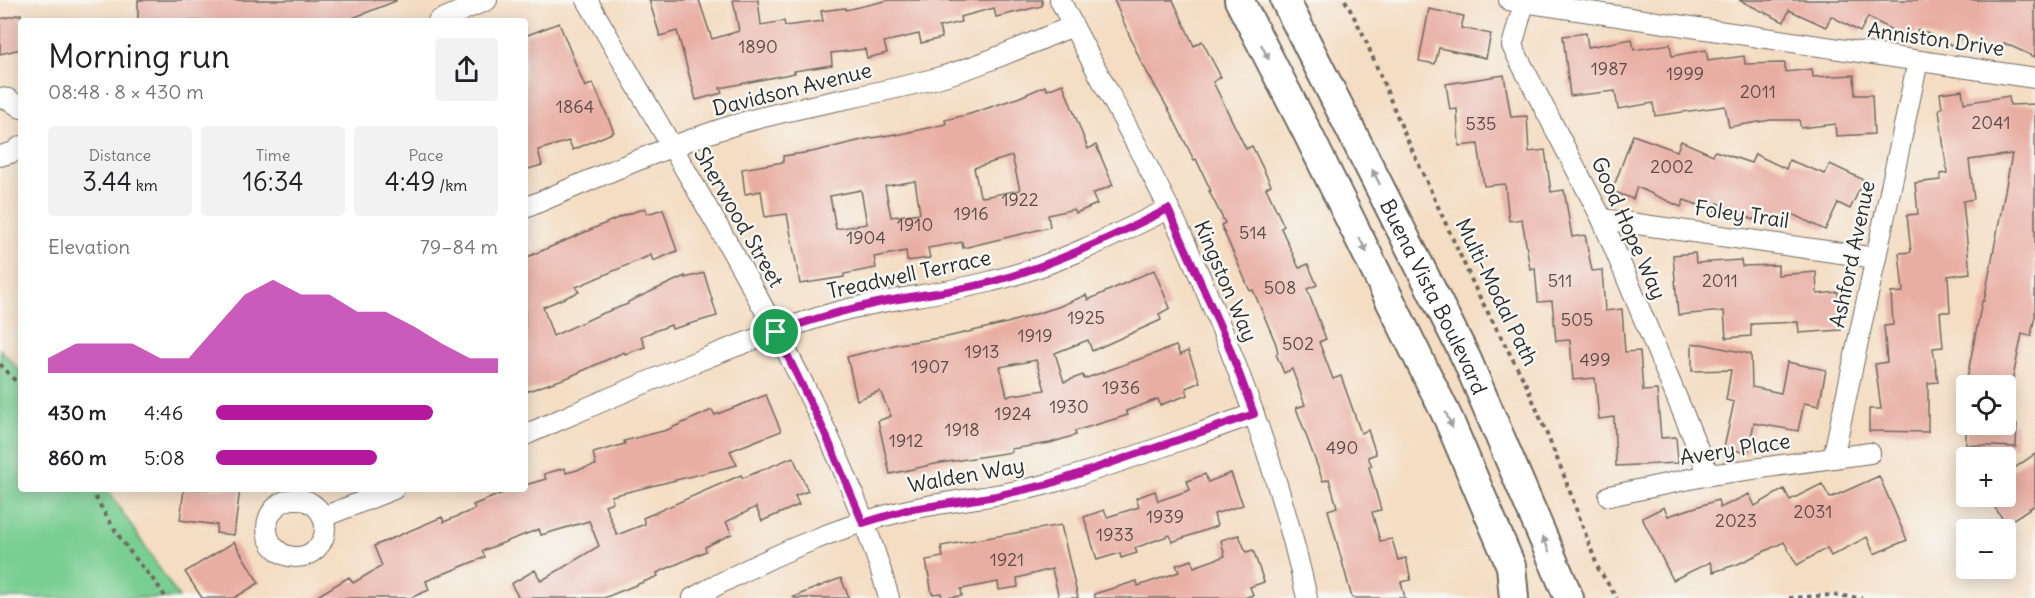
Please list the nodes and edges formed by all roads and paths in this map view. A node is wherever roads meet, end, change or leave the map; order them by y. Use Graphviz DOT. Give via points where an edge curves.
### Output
graph roads {
  1 [pos="487,0"];
  2 [pos="587,0"];
  3 [pos="1060,0"];
  4 [pos="1239,0"];
  5 [pos="1285,0"];
  6 [pos="1345,0"];
  7 [pos="1517,1"];
  8 [pos="445,18"];
  9 [pos="1073,26"];
  10 [pos="1918,61"];
  11 [pos="2035,78"];
  12 [pos="0,98"];
  13 [pos="18,106"];
  14 [pos="671,146"];
  15 [pos="18,149"];
  16 [pos="0,156"];
  17 [pos="528,207"];
  18 [pos="1168,209"];
  19 [pos="1602,219"];
  20 [pos="1876,258"];
  21 [pos="776,332"];
  22 [pos="0,364"];
  23 [pos="18,384"];
  24 [pos="1254,414"];
  25 [pos="528,434"];
  26 [pos="1870,453"];
  27 [pos="1833,458"];
  28 [pos="1709,476"];
  29 [pos="93,492"];
  30 [pos="386,492"];
  31 [pos="1609,496"];
  32 [pos="323,517"];
  33 [pos="863,523"];
  34 [pos="166,598"];
  35 [pos="693,598"];
  36 [pos="889,598"];
  37 [pos="1307,598"];
  38 [pos="1514,598"];
  39 [pos="1569,598"];
  40 [pos="1617,598"];
  41 [pos="1790,598"];
  42 [pos="1862,598"];
  1 -- 8 [label="street"];
  2 -- 14 [label="street, Sherwood Street"];
  3 -- 9 [label="street, Kingston Way"];
  4 -- 38 [label="main road, Buena Vista Boulevard, one-way" via="1448,417 1511,566"];
  39 -- 5 [label="main road, Buena Vista Boulevard, one-way" via="1467,360"];
  6 -- 40 [label="path, Multi-Modal Path" via="1477,292 1527,386 1598,568"];
  7 -- 10 [label="street, Anniston Drive"];
  7 -- 19 [label="street, Good Hope Way" via="1512,46"];
  9 -- 14 [label="street, Davidson Avenue" via="938,78 791,109"];
  9 -- 18 [label="street, Kingston Way"];
  10 -- 11 [label="street, Anniston Drive"];
  10 -- 20 [label="street, Ashford Avenue"];
  12 -- 13 [label="street"];
  14 -- 17 [label="street, Davidson Avenue"];
  14 -- 21 [label="street, Sherwood Street"];
  15 -- 16 [label="street"];
  18 -- 21 [label="street, Treadwell Terrace" via="1077,253 995,281 873,303"];
  18 -- 24 [label="street, Kingston Way" via="1228,344"];
  19 -- 20 [label="street, Foley Trail"];
  19 -- 28 [label="street, Good Hope Way"];
  20 -- 27 [label="street, Ashford Avenue"];
  21 -- 25 [label="street, Treadwell Terrace"];
  21 -- 33 [label="street, Sherwood Street"];
  22 -- 23 [label="path"];
  24 -- 33 [label="street, Walden Way" via="1049,484 906,510"];
  24 -- 37 [label="street, Kingston Way" via="1268,451"];
  26 -- 27 [label="street, Avery Place"];
  27 -- 28 [label="street, Avery Place"];
  28 -- 31 [label="street, Avery Place"];
  29 -- 34 [label="path" via="104,514"];
  30 -- 32 [label="street"];
  33 -- 35 [label="street, Walden Way" via="765,560"];
  33 -- 36 [label="street, Sherwood Street"];
  41 -- 42 [label="path"];
}
